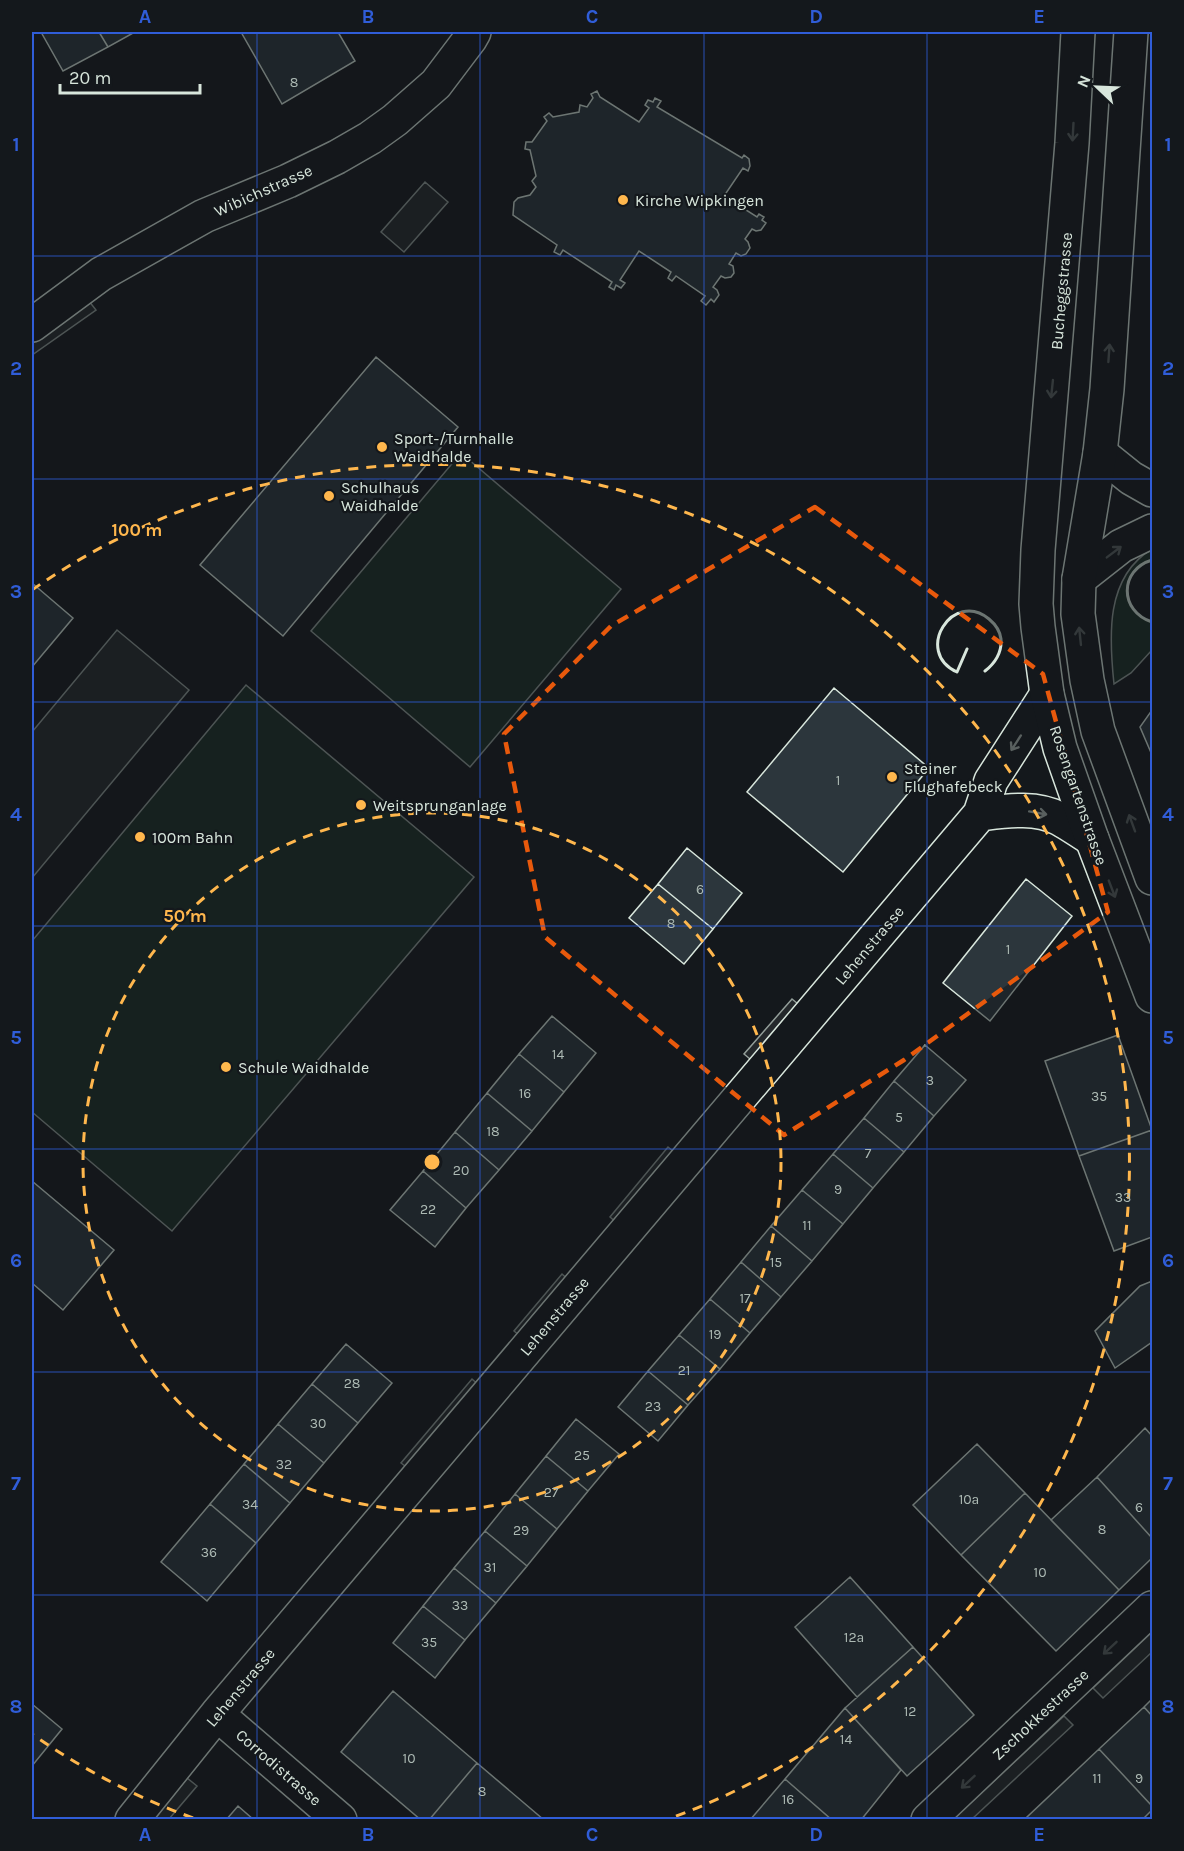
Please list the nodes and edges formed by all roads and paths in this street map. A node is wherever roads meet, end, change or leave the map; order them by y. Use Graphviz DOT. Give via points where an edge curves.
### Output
graph roads {
  1 [pos="474,32"];
  2 [pos="1078,32"];
  3 [pos="1131,32"];
  4 [pos="32,325"];
  5 [pos="1100,453"];
  6 [pos="1152,490"];
  7 [pos="1152,531"];
  8 [pos="1038,550"];
  9 [pos="1079,579"];
  10 [pos="1047,694"];
  11 [pos="980,814"];
  12 [pos="1092,839"];
  13 [pos="1152,878"];
  14 [pos="1152,996"];
  15 [pos="1152,1608"];
  16 [pos="217,1714"];
  17 [pos="132,1820"];
  18 [pos="340,1820"];
  19 [pos="928,1820"];
  1 -- 4 [label="street, Wibichstrasse" via="436,84 370,138 288,181 204,216 101,274"];
  2 -- 8 [label="street, Bucheggstrasse, one-way"];
  5 -- 3 [label="street, one-way"];
  5 -- 6 [label="street"];
  5 -- 9 [label="street"];
  9 -- 7 [label="street, one-way" via="1120,546"];
  8 -- 10 [label="street, Rosengartenstrasse" via="1036,604"];
  13 -- 9 [label="street, one-way" via="1098,731 1081,644"];
  10 -- 11 [label="street, Lehenstrasse, one-way" via="991,781"];
  10 -- 12 [label="street, Rosengartenstrasse" via="1060,748"];
  11 -- 12 [label="street, one-way" via="1035,811 1058,817"];
  11 -- 16 [label="street, Lehenstrasse"];
  12 -- 14 [label="street, Rosengartenstrasse, one-way"];
  15 -- 19 [label="street, Zschokkestrasse, one-way"];
  16 -- 17 [label="street, Lehenstrasse"];
  16 -- 18 [label="street, Corrodistrasse"];
}
